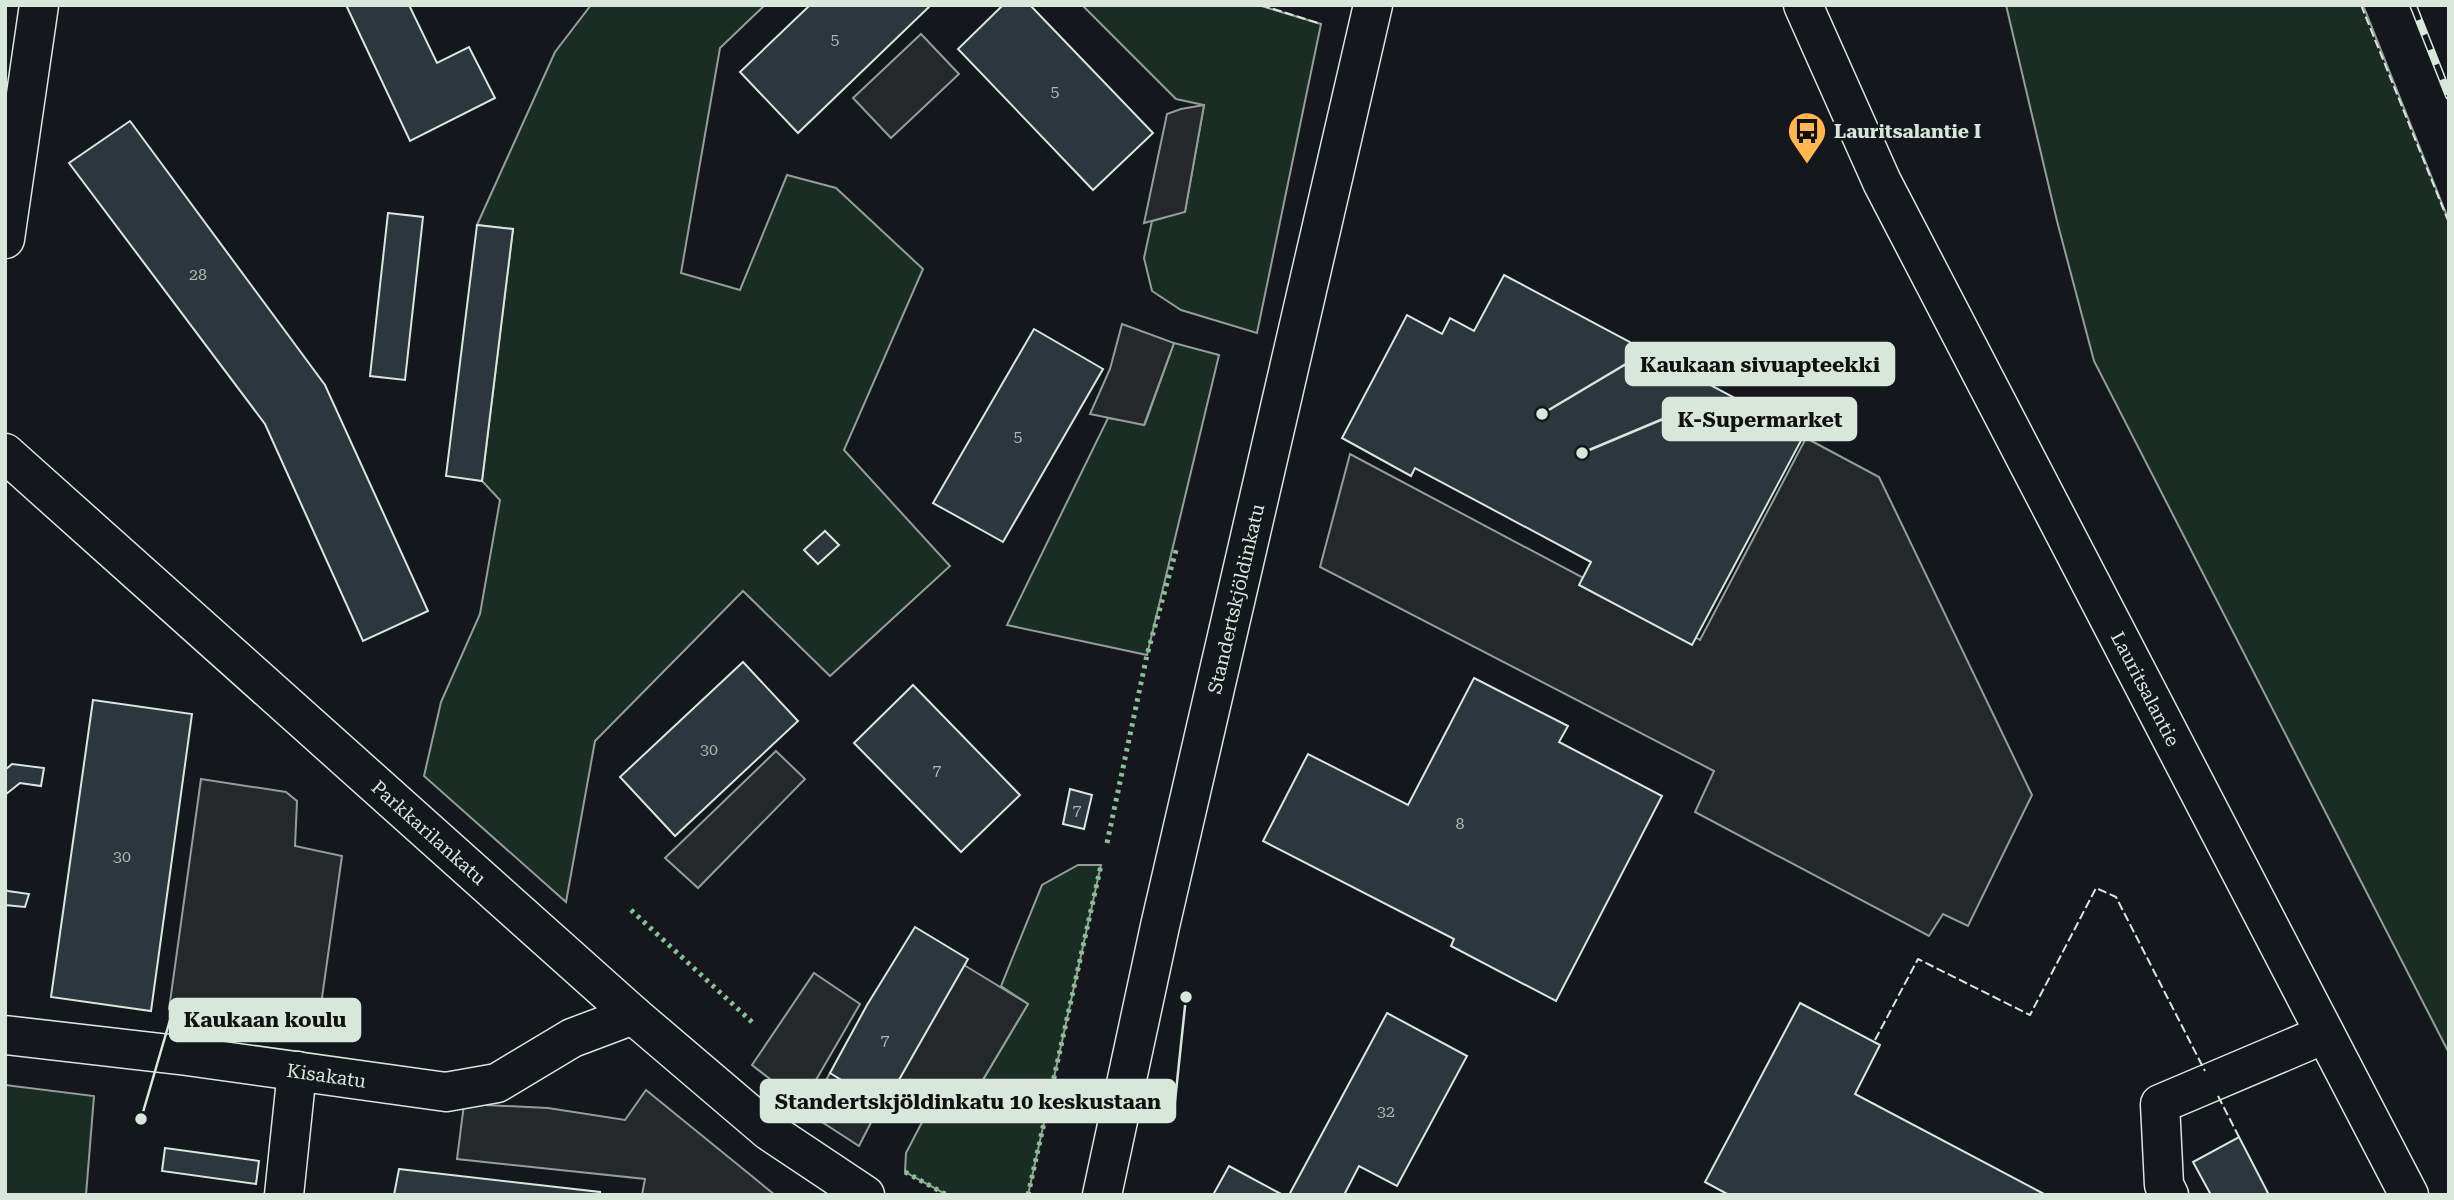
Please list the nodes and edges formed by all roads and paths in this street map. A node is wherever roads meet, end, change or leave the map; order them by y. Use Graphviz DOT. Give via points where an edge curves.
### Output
graph roads {
  1 [pos="39,5"];
  2 [pos="1373,5"];
  3 [pos="1775,5"];
  4 [pos="1802,5"];
  5 [pos="1882,182"];
  6 [pos="5,239"];
  7 [pos="5,453"];
  8 [pos="633,1015"];
  9 [pos="2325,1034"];
  10 [pos="5,1035"];
  11 [pos="298,1071"];
  12 [pos="285,1195"];
  13 [pos="865,1195"];
  14 [pos="1102,1195"];
  15 [pos="2169,1195"];
  16 [pos="2409,1195"];
  1 -- 6 [label="street"];
  2 -- 14 [label="street, Standertskjöldinkatu"];
  3 -- 5 [label="street, Lauritsalantie"];
  4 -- 5 [label="street, Lauritsalantie"];
  5 -- 9 [label="street, Lauritsalantie"];
  7 -- 8 [label="street, Parkkarilankatu"];
  8 -- 11 [label="street, Kisakatu" via="572,1038 496,1083 446,1092"];
  8 -- 13 [label="street, Parkkarilankatu" via="769,1131"];
  9 -- 15 [label="street" via="2160,1104 2164,1185"];
  9 -- 16 [label="street, Lauritsalantie"];
  10 -- 11 [label="street, Kisakatu"];
  11 -- 12 [label="street"];
}
